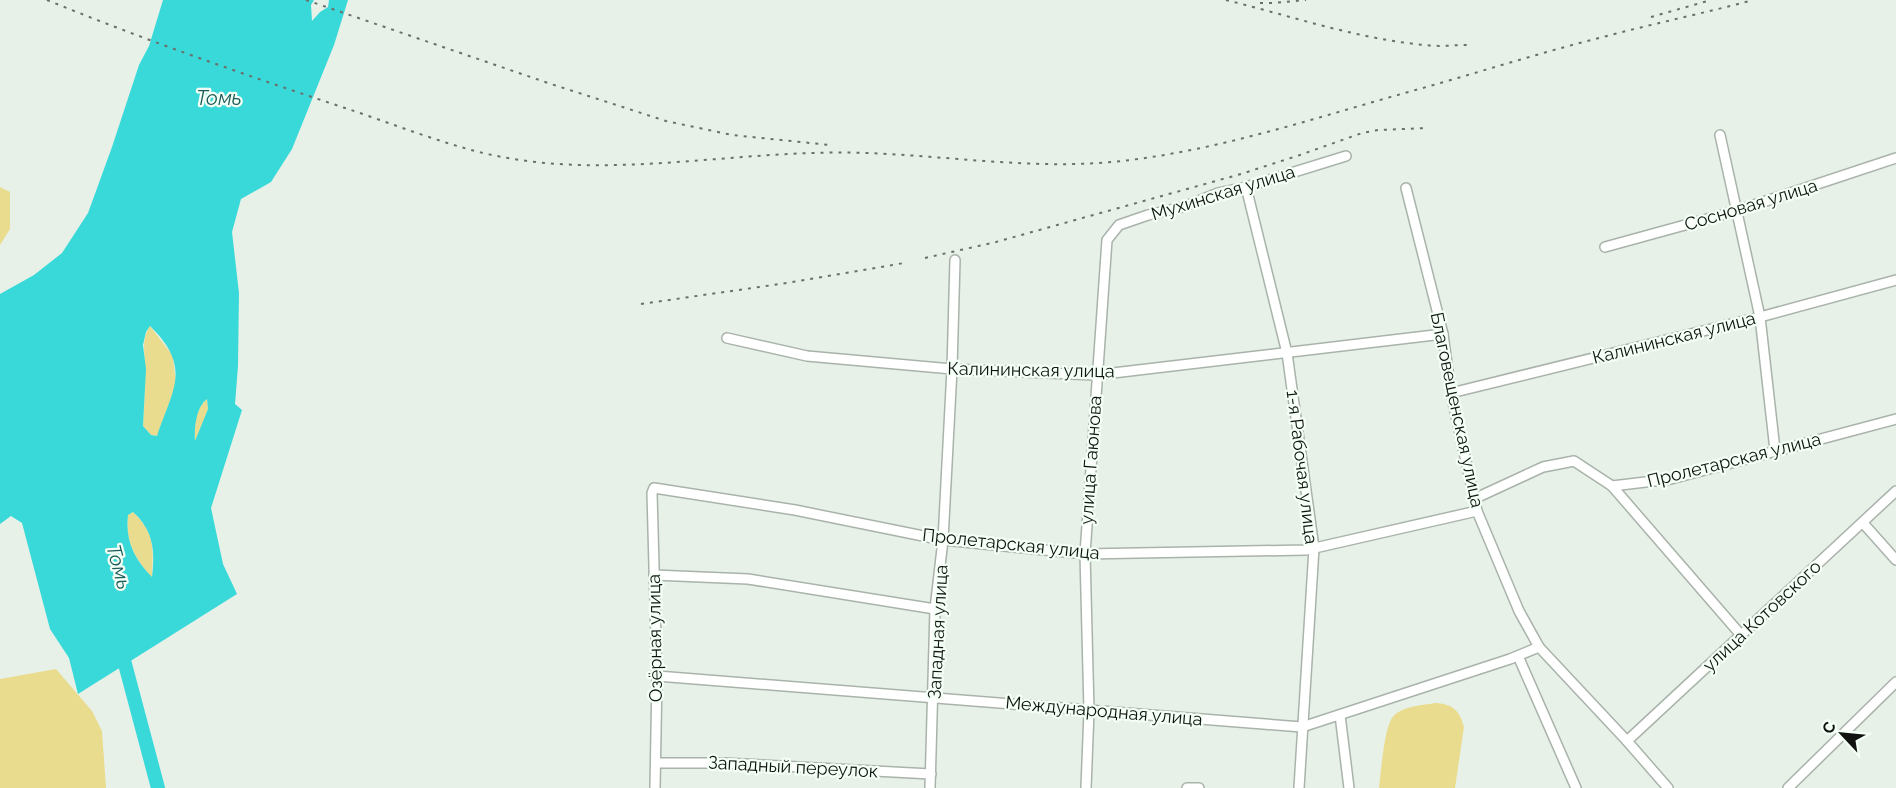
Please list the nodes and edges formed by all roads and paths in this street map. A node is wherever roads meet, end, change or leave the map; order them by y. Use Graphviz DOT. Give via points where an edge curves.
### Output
graph roads {
  1 [pos="1720,135"];
  2 [pos="1346,156"];
  3 [pos="1896,158"];
  4 [pos="1246,187"];
  5 [pos="1406,189"];
  6 [pos="1736,212"];
  7 [pos="1107,240"];
  8 [pos="1605,247"];
  9 [pos="955,260"];
  10 [pos="1896,280"];
  11 [pos="1760,317"];
  12 [pos="1443,334"];
  13 [pos="727,339"];
  14 [pos="1287,353"];
  15 [pos="952,369"];
  16 [pos="1096,375"];
  17 [pos="1451,393"];
  18 [pos="1896,419"];
  19 [pos="1775,450"];
  20 [pos="1612,486"];
  21 [pos="654,488"];
  22 [pos="1896,491"];
  23 [pos="1476,498"];
  24 [pos="1477,511"];
  25 [pos="1863,523"];
  26 [pos="943,540"];
  27 [pos="1314,548"];
  28 [pos="1085,554"];
  29 [pos="1896,560"];
  30 [pos="654,575"];
  31 [pos="935,609"];
  32 [pos="1741,635"];
  33 [pos="1539,647"];
  34 [pos="1518,656"];
  35 [pos="657,676"];
  36 [pos="1896,682"];
  37 [pos="934,697"];
  38 [pos="1089,711"];
  39 [pos="1340,715"];
  40 [pos="1302,727"];
  41 [pos="1627,741"];
  42 [pos="656,763"];
  43 [pos="931,774"];
  44 [pos="1666,786"];
  45 [pos="655,788"];
  46 [pos="930,788"];
  47 [pos="1086,788"];
  48 [pos="1186,788"];
  49 [pos="1199,788"];
  50 [pos="1299,788"];
  51 [pos="1349,788"];
  52 [pos="1576,788"];
  53 [pos="1653,788"];
  54 [pos="1788,788"];
  1 -- 6 [label="street"];
  2 -- 4 [label="street, Мухинская улица"];
  3 -- 6 [label="street, Сосновая улица"];
  4 -- 7 [label="street, Мухинская улица" via="1119,225"];
  4 -- 14 [label="street, 1-я Рабочая улица"];
  5 -- 12 [label="street, Благовещенская улица"];
  6 -- 8 [label="street, Сосновая улица"];
  6 -- 11 [label="street"];
  7 -- 16 [label="street, улица Гаюнова"];
  9 -- 15 [label="street, Западная улица"];
  10 -- 11 [label="street, Калининская улица"];
  11 -- 17 [label="street, Калининская улица"];
  11 -- 19 [label="street"];
  12 -- 14 [label="street, Калининская улица"];
  12 -- 17 [label="street, Благовещенская улица"];
  13 -- 15 [label="street, Калининская улица" via="807,356"];
  14 -- 16 [label="street, Калининская улица"];
  14 -- 27 [label="street, 1-я Рабочая улица"];
  15 -- 16 [label="street, Калининская улица"];
  15 -- 26 [label="street, Западная улица"];
  16 -- 28 [label="street, улица Гаюнова"];
  17 -- 23 [label="street, Благовещенская улица"];
  18 -- 19 [label="street, Пролетарская улица"];
  19 -- 20 [label="street, Пролетарская улица" via="1671,479"];
  20 -- 23 [label="street" via="1574,461 1544,467"];
  20 -- 32 [label="street"];
  21 -- 26 [label="street, Пролетарская улица" via="795,510"];
  21 -- 30 [label="street, Озёрная улица"];
  22 -- 25 [label="street, улица Котовского"];
  23 -- 24 [label="street, Благовещенская улица"];
  24 -- 27 [label="street, Пролетарская улица"];
  24 -- 33 [label="street, Благовещенская улица"];
  25 -- 29 [label="street"];
  25 -- 32 [label="street, улица Котовского"];
  26 -- 28 [label="street, Пролетарская улица"];
  26 -- 31 [label="street, Западная улица"];
  27 -- 28 [label="street, Пролетарская улица"];
  27 -- 40 [label="street, 1-я Рабочая улица"];
  28 -- 38 [label="street, улица Гаюнова"];
  30 -- 31 [label="street" via="748,579"];
  30 -- 35 [label="street, Озёрная улица"];
  31 -- 37 [label="street, Западная улица"];
  32 -- 41 [label="street, улица Котовского"];
  33 -- 34 [label="street, Международная улица"];
  33 -- 41 [label="street, Благовещенская улица"];
  34 -- 39 [label="street, Международная улица"];
  34 -- 52 [label="street"];
  35 -- 37 [label="street, Международная улица"];
  35 -- 42 [label="street, Озёрная улица"];
  36 -- 54 [label="street"];
  37 -- 38 [label="street, Международная улица"];
  37 -- 43 [label="street, Западная улица"];
  38 -- 40 [label="street, Международная улица"];
  38 -- 47 [label="street, улица Гаюнова"];
  39 -- 40 [label="street, Международная улица"];
  39 -- 51 [label="street"];
  40 -- 50 [label="street, 1-я Рабочая улица"];
  41 -- 44 [label="street, Благовещенская улица"];
  42 -- 43 [label="street, Западный переулок"];
  42 -- 45 [label="street, Озёрная улица"];
  43 -- 46 [label="street, Западная улица"];
  44 -- 53 [label="street"];
  48 -- 49 [label="street"];
}
